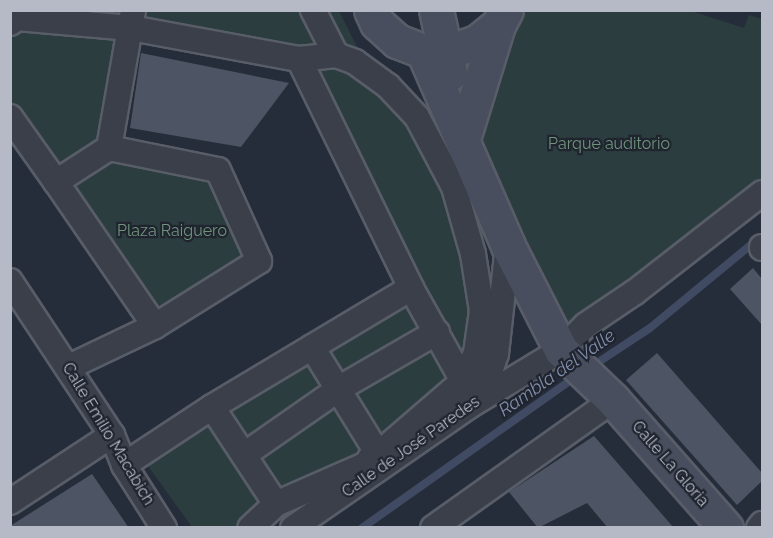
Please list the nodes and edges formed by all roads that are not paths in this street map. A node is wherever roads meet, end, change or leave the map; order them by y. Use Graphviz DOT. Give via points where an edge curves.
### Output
graph roads {
  1 [pos="313,10"];
  2 [pos="371,10"];
  3 [pos="436,10"];
  4 [pos="502,18"];
  5 [pos="132,19"];
  6 [pos="10,24"];
  7 [pos="434,52"];
  8 [pos="336,55"];
  9 [pos="299,59"];
  10 [pos="10,117"];
  11 [pos="463,139"];
  12 [pos="109,148"];
  13 [pos="56,182"];
  14 [pos="762,193"];
  15 [pos="508,246"];
  16 [pos="10,281"];
  17 [pos="411,288"];
  18 [pos="155,326"];
  19 [pos="437,332"];
  20 [pos="312,347"];
  21 [pos="561,350"];
  22 [pos="69,367"];
  23 [pos="463,381"];
  24 [pos="340,388"];
  25 [pos="613,399"];
  26 [pos="469,406"];
  27 [pos="212,407"];
  28 [pos="112,435"];
  29 [pos="244,455"];
  30 [pos="367,464"];
  31 [pos="124,465"];
  32 [pos="10,502"];
  33 [pos="276,504"];
  34 [pos="762,524"];
  35 [pos="164,528"];
  36 [pos="250,528"];
  37 [pos="293,528"];
  38 [pos="433,528"];
  39 [pos="726,528"];
  40 [pos="759,528"];
  1 -- 8 [label="street"];
  2 -- 7 [label="main road" via="377,23 397,41"];
  3 -- 7 [label="main road, Calle La Gloria"];
  4 -- 7 [label="main road" via="477,42"];
  4 -- 11 [label="main road"];
  5 -- 6 [label="street" via="17,18"];
  5 -- 9 [label="street"];
  5 -- 12 [label="street"];
  7 -- 11 [label="main road, Calle La Gloria"];
  8 -- 9 [label="street"];
  8 -- 23 [label="street" via="355,62 388,86 417,117 454,187 473,254 482,311 476,353"];
  9 -- 17 [label="street"];
  10 -- 13 [label="street"];
  11 -- 15 [label="main road, Calle La Gloria"];
  12 -- 13 [label="street"];
  12 -- 18 [label="street" via="218,170 259,261"];
  13 -- 18 [label="street"];
  14 -- 21 [label="street, Calle de José Paredes" via="636,292 586,325"];
  15 -- 21 [label="main road, Calle La Gloria"];
  15 -- 26 [label="street" via="496,354 489,375"];
  16 -- 22 [label="street, Calle Emilio Macabich"];
  17 -- 19 [label="street"];
  17 -- 20 [label="street"];
  18 -- 22 [label="street"];
  19 -- 23 [label="street"];
  19 -- 24 [label="street"];
  20 -- 24 [label="street"];
  20 -- 27 [label="street"];
  21 -- 25 [label="main road, Calle La Gloria"];
  21 -- 26 [label="street, Calle de José Paredes"];
  22 -- 28 [label="street, Calle Emilio Macabich"];
  23 -- 30 [label="street"];
  24 -- 29 [label="street"];
  24 -- 30 [label="street" via="375,449"];
  25 -- 38 [label="street"];
  25 -- 39 [label="main road, Calle La Gloria"];
  26 -- 37 [label="street, Calle de José Paredes"];
  27 -- 29 [label="street"];
  27 -- 31 [label="street"];
  28 -- 31 [label="street, Calle Emilio Macabich"];
  28 -- 32 [label="street"];
  29 -- 33 [label="street"];
  30 -- 33 [label="street"];
  31 -- 35 [label="street, Calle Emilio Macabich"];
  33 -- 36 [label="street"];
  34 -- 40 [label="street"];
}
